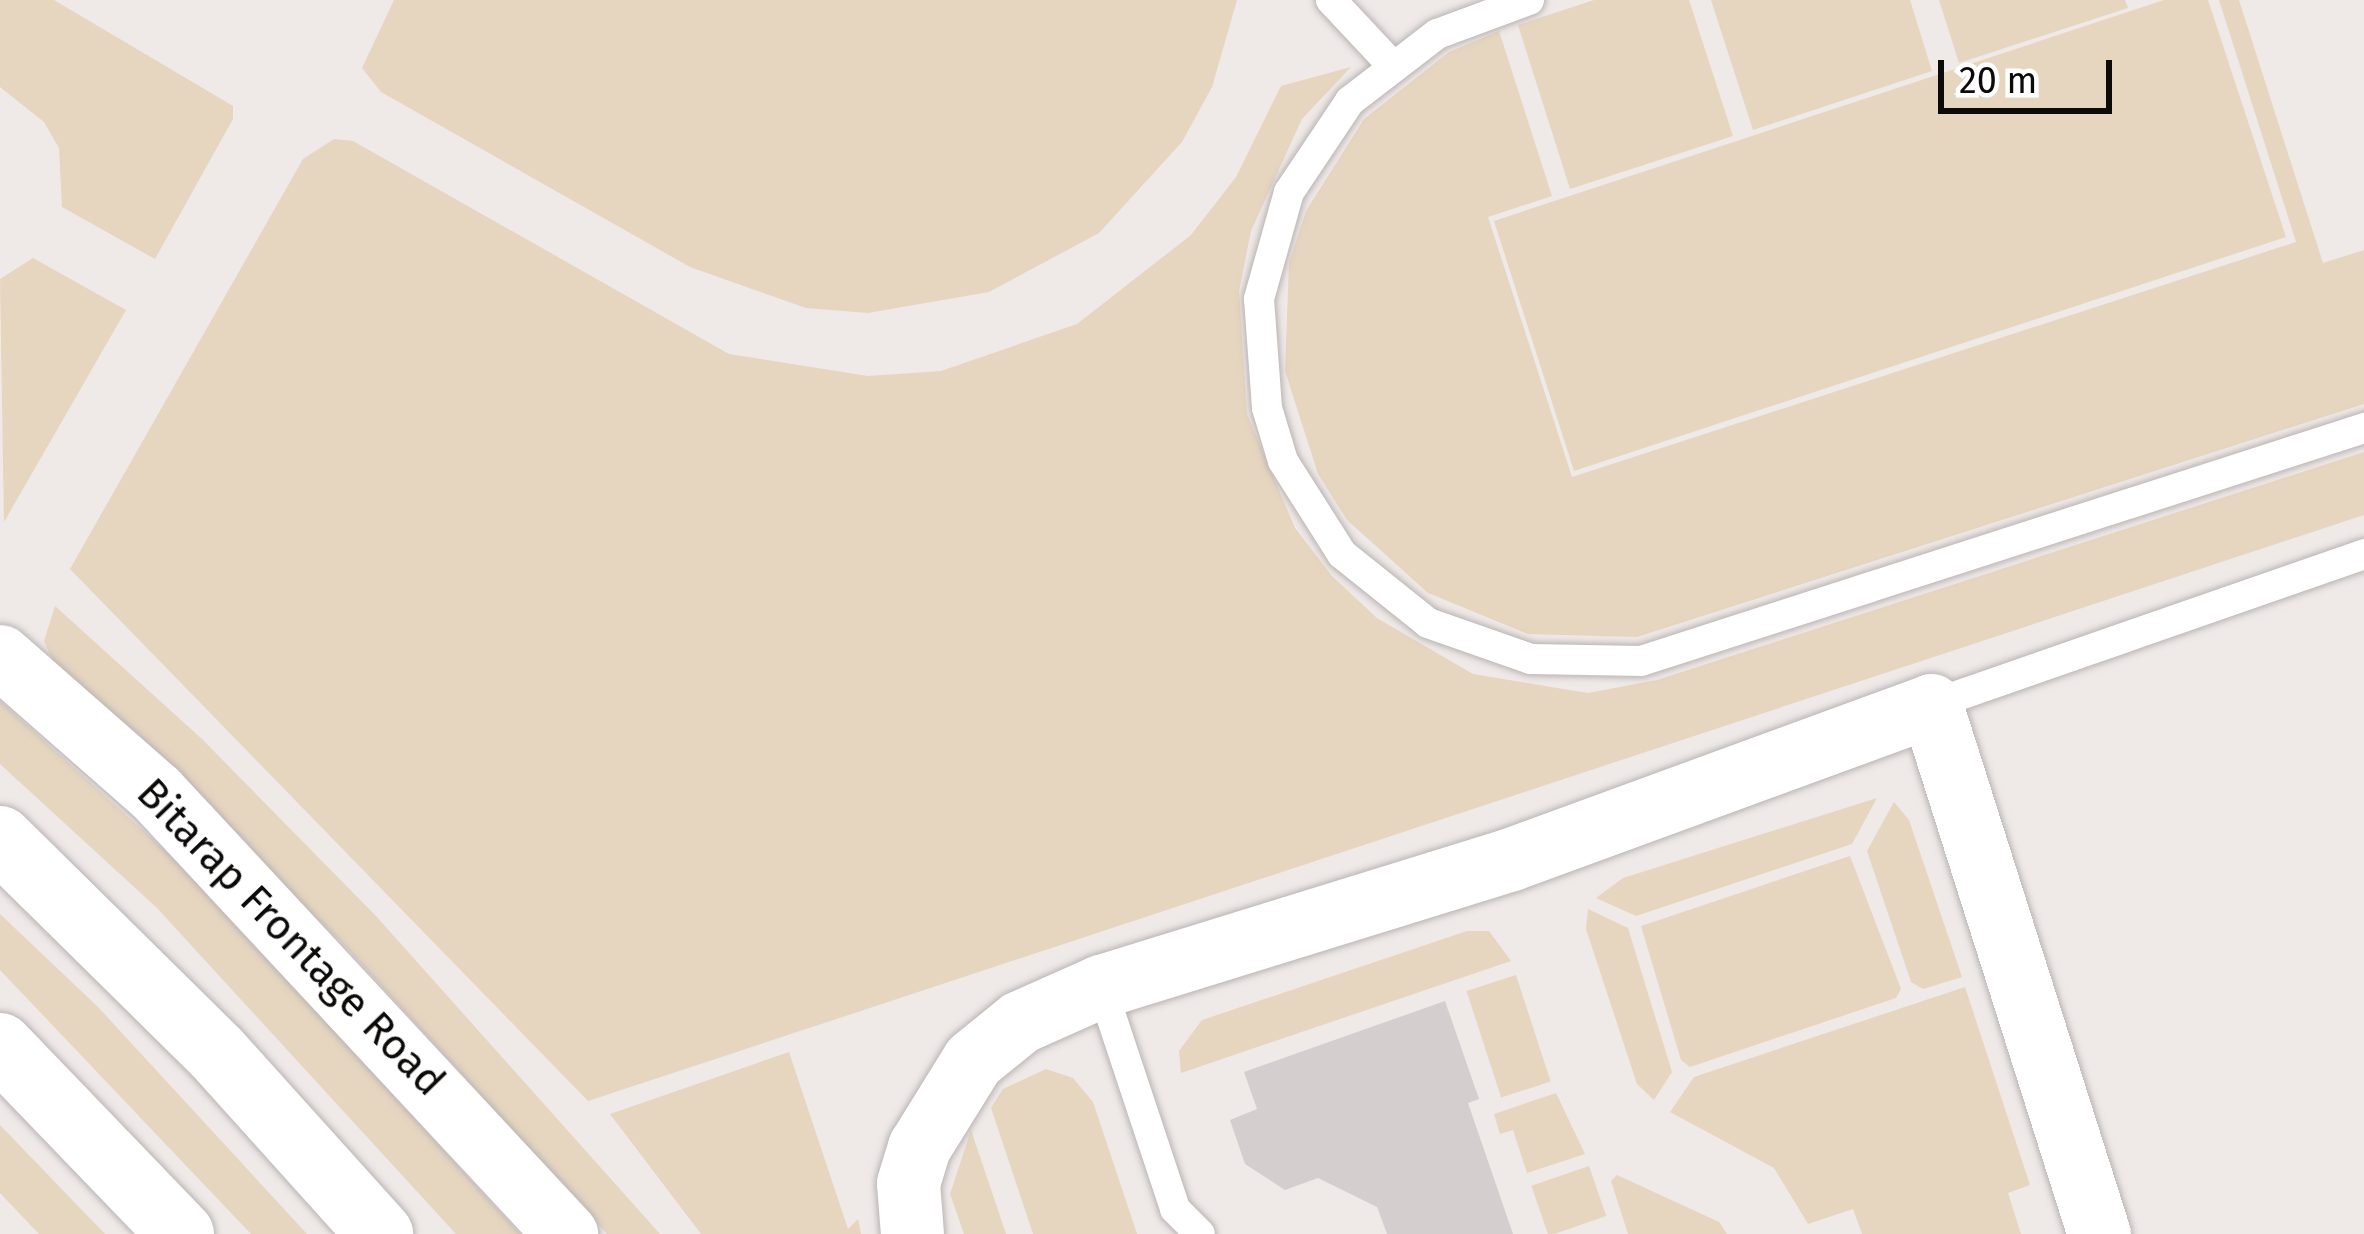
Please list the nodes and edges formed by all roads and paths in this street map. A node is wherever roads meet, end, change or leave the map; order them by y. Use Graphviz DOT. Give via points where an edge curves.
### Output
graph roads {
  1 [pos="1330,0"];
  2 [pos="1528,0"];
  3 [pos="1391,64"];
  4 [pos="2364,428"];
  5 [pos="2364,554"];
  6 [pos="0,656"];
  7 [pos="1931,706"];
  8 [pos="0,839"];
  9 [pos="1101,986"];
  10 [pos="0,1046"];
  11 [pos="182,1234"];
  12 [pos="380,1234"];
  13 [pos="566,1234"];
  14 [pos="913,1234"];
  15 [pos="1200,1234"];
  16 [pos="2099,1234"];
  1 -- 3 [label="lane"];
  2 -- 3 [label="lane" via="1437,34"];
  3 -- 4 [label="lane" via="1316,144 1270,244 1259,298 1267,408 1283,461 1342,554 1412,612 1478,646 1586,665 1677,652"];
  5 -- 7 [label="lane"];
  6 -- 13 [label="street, Bitarap Frontage Road" via="155,792"];
  7 -- 9 [label="street" via="1511,859"];
  7 -- 16 [label="street"];
  8 -- 12 [label="main road" via="217,1053"];
  9 -- 14 [label="street" via="1020,1022 974,1060 919,1147 908,1183"];
  9 -- 15 [label="lane" via="1175,1209"];
  10 -- 11 [label="main road"];
}
